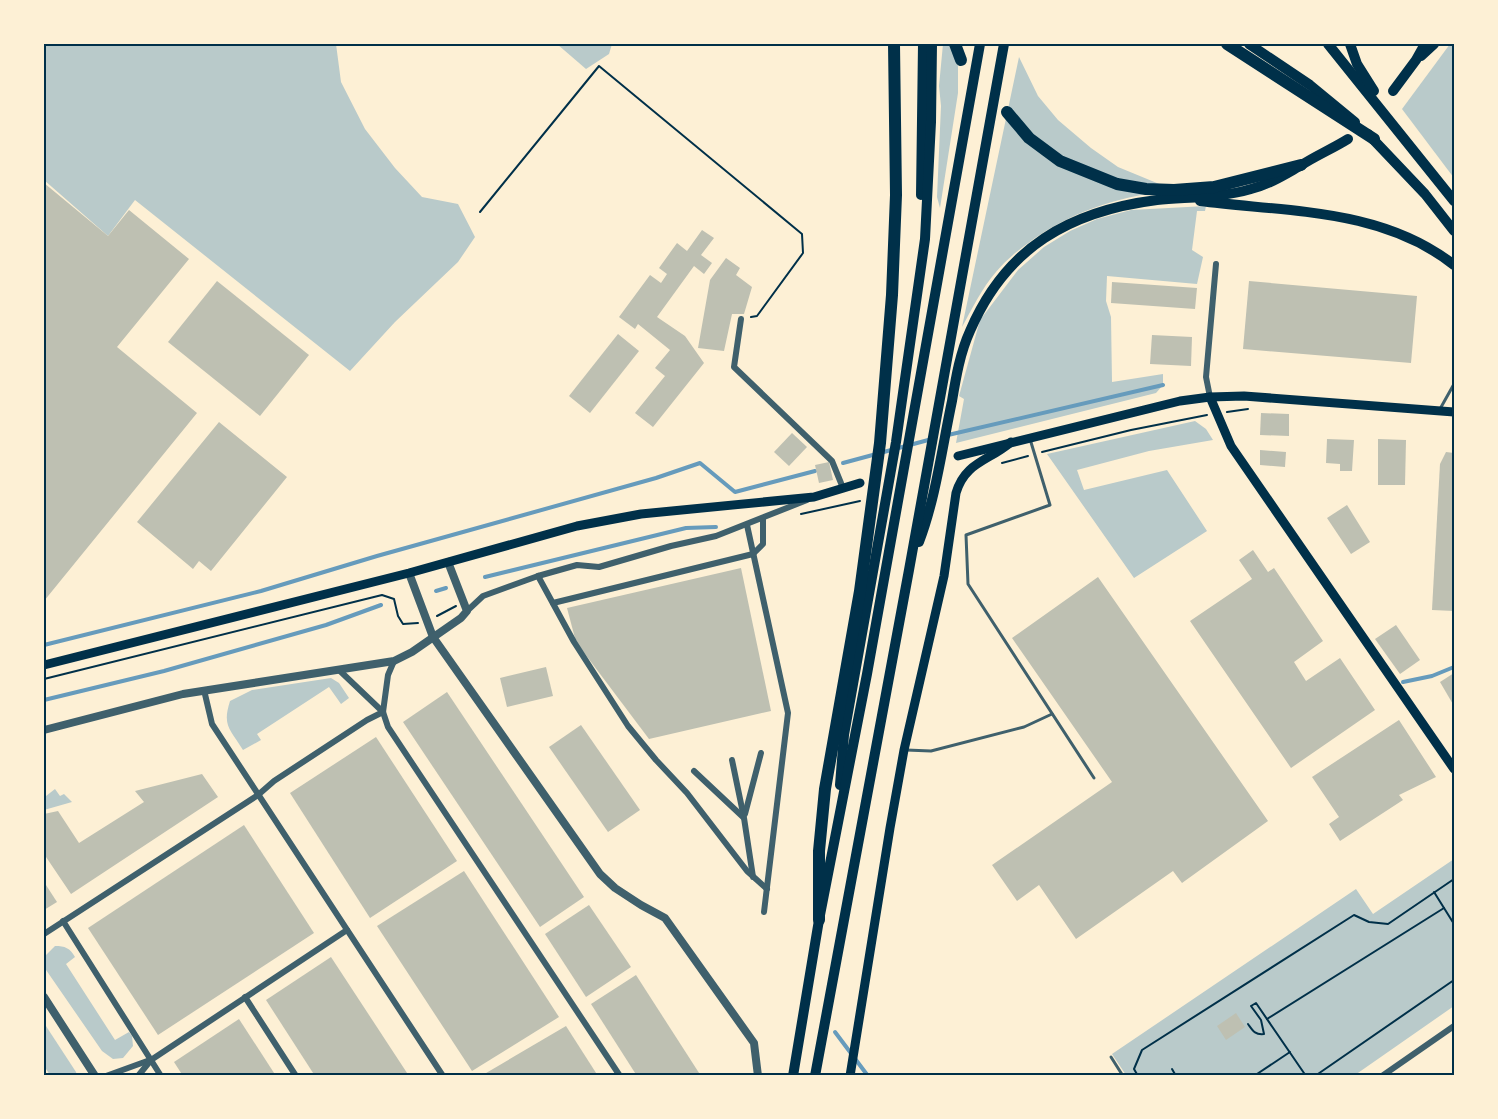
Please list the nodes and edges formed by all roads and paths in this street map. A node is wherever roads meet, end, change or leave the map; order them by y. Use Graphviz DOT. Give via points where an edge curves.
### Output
graph roads {
  1 [pos="894,44"];
  2 [pos="923,44"];
  3 [pos="932,44"];
  4 [pos="955,44"];
  5 [pos="980,44"];
  6 [pos="1004,44"];
  7 [pos="1227,44"];
  8 [pos="1249,44"];
  9 [pos="1328,44"];
  10 [pos="1350,44"];
  11 [pos="1425,44"];
  12 [pos="1434,44"];
  13 [pos="961,60"];
  14 [pos="1416,60"];
  15 [pos="1393,91"];
  16 [pos="1007,112"];
  17 [pos="1392,122"];
  18 [pos="1348,139"];
  19 [pos="1374,139"];
  20 [pos="1300,165"];
  21 [pos="1186,200"];
  22 [pos="1455,201"];
  23 [pos="480,212"];
  24 [pos="1455,231"];
  25 [pos="1216,264"];
  26 [pos="1455,265"];
  27 [pos="919,292"];
  28 [pos="741,319"];
  29 [pos="1455,384"];
  30 [pos="1210,397"];
  31 [pos="1439,411"];
  32 [pos="1455,412"];
  33 [pos="1030,437"];
  34 [pos="1011,442"];
  35 [pos="958,456"];
  36 [pos="860,483"];
  37 [pos="843,488"];
  38 [pos="814,496"];
  39 [pos="925,510"];
  40 [pos="764,518"];
  41 [pos="747,525"];
  42 [pos="753,554"];
  43 [pos="448,562"];
  44 [pos="409,573"];
  45 [pos="538,576"];
  46 [pos="553,603"];
  47 [pos="467,611"];
  48 [pos="397,612"];
  49 [pos="433,636"];
  50 [pos="394,661"];
  51 [pos="44,665"];
  52 [pos="339,670"];
  53 [pos="44,679"];
  54 [pos="204,690"];
  55 [pos="383,712"];
  56 [pos="1053,714"];
  57 [pos="44,730"];
  58 [pos="904,750"];
  59 [pos="761,753"];
  60 [pos="732,760"];
  61 [pos="1454,766"];
  62 [pos="694,771"];
  63 [pos="1094,778"];
  64 [pos="258,795"];
  65 [pos="840,807"];
  66 [pos="744,818"];
  67 [pos="753,876"];
  68 [pos="1455,879"];
  69 [pos="767,889"];
  70 [pos="1434,892"];
  71 [pos="1444,908"];
  72 [pos="764,912"];
  73 [pos="819,920"];
  74 [pos="63,921"];
  75 [pos="1455,924"];
  76 [pos="346,930"];
  77 [pos="44,934"];
  78 [pos="1455,980"];
  79 [pos="44,997"];
  80 [pos="245,998"];
  81 [pos="1267,1019"];
  82 [pos="1248,1024"];
  83 [pos="1455,1026"];
  84 [pos="1290,1052"];
  85 [pos="1111,1057"];
  86 [pos="151,1060"];
  87 [pos="1172,1069"];
  88 [pos="95,1076"];
  89 [pos="106,1076"];
  90 [pos="138,1076"];
  91 [pos="161,1076"];
  92 [pos="296,1076"];
  93 [pos="443,1076"];
  94 [pos="620,1076"];
  95 [pos="758,1076"];
  96 [pos="793,1076"];
  97 [pos="815,1076"];
  98 [pos="850,1076"];
  99 [pos="1123,1076"];
  100 [pos="1138,1076"];
  101 [pos="1176,1076"];
  102 [pos="1254,1076"];
  103 [pos="1306,1076"];
  104 [pos="1315,1076"];
  105 [pos="1382,1076"];
  1 -- 73 [label="highway" via="896,183 880,443 825,789 819,851"];
  2 -- 27 [label="highway"];
  3 -- 27 [label="highway" via="929,186"];
  4 -- 13 [label="highway"];
  5 -- 65 [label="highway"];
  6 -- 39 [label="highway" via="933,434"];
  7 -- 19 [label="highway"];
  8 -- 19 [label="highway" via="1310,85"];
  9 -- 17 [label="highway"];
  10 -- 17 [label="highway" via="1357,64"];
  11 -- 14 [label="highway"];
  12 -- 14 [label="highway"];
  14 -- 15 [label="highway"];
  16 -- 20 [label="highway" via="1029,138 1060,161 1146,189 1214,187"];
  17 -- 22 [label="highway"];
  18 -- 20 [label="highway"];
  19 -- 24 [label="highway"];
  20 -- 21 [label="highway" via="1274,182 1249,190"];
  21 -- 26 [label="highway" via="1359,220 1423,244"];
  21 -- 39 [label="highway" via="1160,200 1101,210 1059,228 1025,254 997,284 972,326 962,353"];
  23 -- 28 [label="path" via="599,66 802,234 803,253 757,316"];
  25 -- 30 [label="street" via="1206,377"];
  27 -- 65 [label="highway" via="844,735"];
  28 -- 37 [label="street" via="734,367 832,461"];
  29 -- 31 [label="lane"];
  30 -- 31 [label="main road"];
  30 -- 33 [label="main road"];
  30 -- 61 [label="main road" via="1231,446"];
  31 -- 32 [label="main road"];
  33 -- 34 [label="main road"];
  33 -- 56 [label="lane" via="1050,505 966,535 968,584"];
  34 -- 35 [label="main road"];
  34 -- 58 [label="main road" via="969,469 959,483 944,576"];
  36 -- 37 [label="main road"];
  37 -- 38 [label="main road"];
  38 -- 40 [label="street"];
  38 -- 43 [label="main road" via="618,518"];
  39 -- 97 [label="highway" via="909,570"];
  40 -- 41 [label="street"];
  40 -- 42 [label="street" via="763,544"];
  41 -- 42 [label="street"];
  41 -- 45 [label="street" via="598,567 577,565"];
  42 -- 46 [label="street"];
  42 -- 69 [label="street" via="788,713"];
  43 -- 44 [label="main road"];
  43 -- 47 [label="street"];
  44 -- 49 [label="street"];
  44 -- 51 [label="main road"];
  45 -- 46 [label="street"];
  45 -- 47 [label="street" via="483,596"];
  46 -- 67 [label="street" via="628,726"];
  47 -- 49 [label="street"];
  48 -- 53 [label="path" via="394,599 382,595"];
  49 -- 50 [label="street"];
  49 -- 95 [label="street" via="600,874 615,888 665,918 754,1043"];
  50 -- 52 [label="street"];
  50 -- 55 [label="street"];
  52 -- 54 [label="street"];
  52 -- 55 [label="street"];
  54 -- 57 [label="street"];
  54 -- 64 [label="street" via="213,724"];
  55 -- 64 [label="street"];
  55 -- 94 [label="street" via="388,726"];
  56 -- 58 [label="lane" via="1024,728 931,751"];
  56 -- 63 [label="lane"];
  58 -- 98 [label="main road"];
  59 -- 66 [label="street"];
  60 -- 66 [label="street"];
  62 -- 66 [label="street"];
  64 -- 74 [label="street"];
  64 -- 76 [label="street"];
  65 -- 73 [label="highway"];
  66 -- 67 [label="street"];
  67 -- 69 [label="street"];
  68 -- 70 [label="path"];
  69 -- 72 [label="street"];
  70 -- 71 [label="path"];
  70 -- 100 [label="path" via="1388,924 1354,915 1142,1050 1134,1069"];
  71 -- 75 [label="path"];
  71 -- 81 [label="path"];
  73 -- 96 [label="highway"];
  74 -- 77 [label="street"];
  74 -- 86 [label="street"];
  76 -- 80 [label="street"];
  76 -- 93 [label="street"];
  78 -- 104 [label="path"];
  79 -- 88 [label="street"];
  80 -- 86 [label="street"];
  80 -- 92 [label="street"];
  81 -- 82 [label="path" via="1256,1003 1251,1006 1261,1020 1264,1034 1258,1035"];
  81 -- 84 [label="path"];
  83 -- 105 [label="street"];
  84 -- 102 [label="path"];
  84 -- 103 [label="path"];
  85 -- 99 [label="lane"];
  86 -- 89 [label="street"];
  86 -- 90 [label="street"];
  86 -- 91 [label="street"];
  87 -- 101 [label="path"];
}
